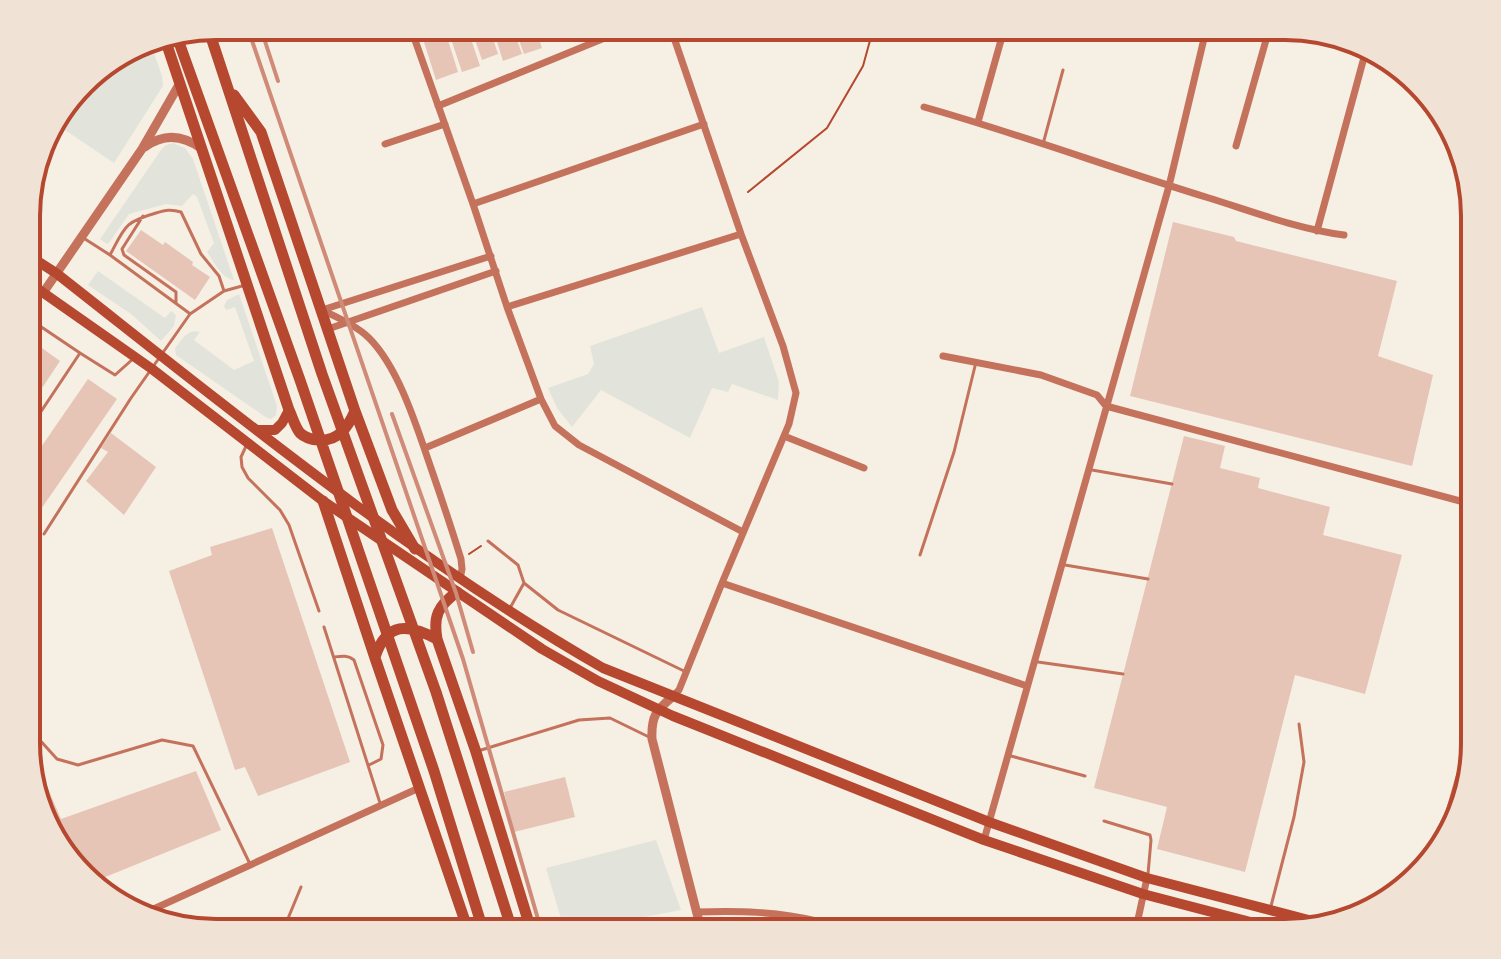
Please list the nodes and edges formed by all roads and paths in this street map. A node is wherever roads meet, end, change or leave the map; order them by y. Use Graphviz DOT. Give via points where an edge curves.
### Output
graph roads {
  1 [pos="212,40"];
  2 [pos="415,40"];
  3 [pos="600,40"];
  4 [pos="675,40"];
  5 [pos="870,40"];
  6 [pos="1001,40"];
  7 [pos="1204,40"];
  8 [pos="1266,40"];
  9 [pos="180,44"];
  10 [pos="168,47"];
  11 [pos="1364,58"];
  12 [pos="1063,70"];
  13 [pos="180,83"];
  14 [pos="228,87"];
  15 [pos="438,106"];
  16 [pos="924,107"];
  17 [pos="978,122"];
  18 [pos="445,124"];
  19 [pos="704,124"];
  20 [pos="385,144"];
  21 [pos="1043,144"];
  22 [pos="1236,146"];
  23 [pos="142,149"];
  24 [pos="202,149"];
  25 [pos="1169,186"];
  26 [pos="748,192"];
  27 [pos="473,204"];
  28 [pos="143,216"];
  29 [pos="1317,231"];
  30 [pos="741,234"];
  31 [pos="1344,235"];
  32 [pos="82,237"];
  33 [pos="110,255"];
  34 [pos="491,256"];
  35 [pos="40,263"];
  36 [pos="496,271"];
  37 [pos="56,273"];
  38 [pos="247,284"];
  39 [pos="40,291"];
  40 [pos="224,291"];
  41 [pos="43,293"];
  42 [pos="176,303"];
  43 [pos="507,307"];
  44 [pos="322,310"];
  45 [pos="190,314"];
  46 [pos="347,323"];
  47 [pos="40,326"];
  48 [pos="328,329"];
  49 [pos="80,353"];
  50 [pos="161,355"];
  51 [pos="943,356"];
  52 [pos="135,357"];
  53 [pos="976,362"];
  54 [pos="152,369"];
  55 [pos="541,399"];
  56 [pos="1106,406"];
  57 [pos="289,410"];
  58 [pos="355,411"];
  59 [pos="40,413"];
  60 [pos="256,430"];
  61 [pos="784,436"];
  62 [pos="247,444"];
  63 [pos="425,448"];
  64 [pos="864,468"];
  65 [pos="1088,469"];
  66 [pos="1172,484"];
  67 [pos="323,501"];
  68 [pos="1461,501"];
  69 [pos="743,532"];
  70 [pos="44,534"];
  71 [pos="488,541"];
  72 [pos="415,549"];
  73 [pos="920,555"];
  74 [pos="461,559"];
  75 [pos="1061,565"];
  76 [pos="460,579"];
  77 [pos="1148,579"];
  78 [pos="524,583"];
  79 [pos="722,583"];
  80 [pos="457,592"];
  81 [pos="319,611"];
  82 [pos="508,611"];
  83 [pos="324,627"];
  84 [pos="437,639"];
  85 [pos="334,657"];
  86 [pos="375,658"];
  87 [pos="1034,661"];
  88 [pos="686,672"];
  89 [pos="1123,674"];
  90 [pos="1027,686"];
  91 [pos="672,697"];
  92 [pos="658,709"];
  93 [pos="1299,724"];
  94 [pos="652,739"];
  95 [pos="40,740"];
  96 [pos="476,752"];
  97 [pos="1008,755"];
  98 [pos="369,765"];
  99 [pos="1085,776"];
  100 [pos="419,788"];
  101 [pos="381,804"];
  102 [pos="1104,821"];
  103 [pos="989,822"];
  104 [pos="984,840"];
  105 [pos="250,864"];
  106 [pos="1147,878"];
  107 [pos="301,887"];
  108 [pos="1143,894"];
  109 [pos="155,908"];
  110 [pos="1270,910"];
  111 [pos="697,912"];
  112 [pos="1302,918"];
  113 [pos="288,919"];
  114 [pos="464,919"];
  115 [pos="480,919"];
  116 [pos="508,919"];
  117 [pos="528,919"];
  118 [pos="699,919"];
  119 [pos="806,919"];
  120 [pos="1138,919"];
  121 [pos="1239,919"];
  1 -- 14 [label="main road"];
  2 -- 15 [label="street"];
  3 -- 15 [label="street"];
  4 -- 19 [label="street"];
  5 -- 26 [label="path" via="863,66 827,128"];
  6 -- 17 [label="street"];
  7 -- 25 [label="street"];
  8 -- 22 [label="street"];
  9 -- 115 [label="main road" via="300,380"];
  10 -- 13 [label="main road"];
  11 -- 29 [label="street"];
  12 -- 21 [label="lane"];
  13 -- 23 [label="street"];
  13 -- 24 [label="main road"];
  14 -- 44 [label="main road" via="261,132"];
  14 -- 116 [label="main road"];
  15 -- 18 [label="street"];
  16 -- 17 [label="street"];
  17 -- 21 [label="street"];
  18 -- 20 [label="street"];
  18 -- 27 [label="street"];
  19 -- 27 [label="street"];
  19 -- 30 [label="street"];
  21 -- 25 [label="street"];
  23 -- 24 [label="street" via="166,137 179,137"];
  23 -- 32 [label="street"];
  24 -- 38 [label="main road"];
  25 -- 29 [label="street"];
  25 -- 56 [label="street"];
  27 -- 34 [label="street"];
  28 -- 33 [label="lane" via="125,227"];
  28 -- 40 [label="lane" via="170,209 181,212"];
  28 -- 42 [label="lane" via="122,249 124,255 176,292"];
  29 -- 31 [label="street"];
  30 -- 43 [label="street"];
  30 -- 61 [label="street" via="796,393"];
  32 -- 33 [label="lane"];
  32 -- 37 [label="street"];
  33 -- 42 [label="lane"];
  34 -- 36 [label="street"];
  34 -- 44 [label="street"];
  35 -- 37 [label="main road"];
  36 -- 43 [label="street"];
  36 -- 46 [label="street"];
  37 -- 41 [label="street"];
  37 -- 50 [label="main road"];
  38 -- 40 [label="lane"];
  38 -- 57 [label="main road"];
  39 -- 41 [label="main road"];
  40 -- 45 [label="lane"];
  41 -- 52 [label="main road"];
  42 -- 45 [label="lane"];
  43 -- 55 [label="street"];
  44 -- 46 [label="street"];
  44 -- 48 [label="main road"];
  45 -- 50 [label="lane"];
  46 -- 48 [label="street"];
  46 -- 63 [label="street" via="368,337 386,360"];
  47 -- 49 [label="lane"];
  48 -- 58 [label="main road"];
  49 -- 52 [label="lane" via="115,375"];
  49 -- 59 [label="lane"];
  50 -- 54 [label="lane"];
  50 -- 60 [label="main road"];
  51 -- 53 [label="street"];
  52 -- 54 [label="main road"];
  53 -- 56 [label="street" via="1074,386 1097,395"];
  53 -- 73 [label="lane"];
  54 -- 62 [label="main road"];
  54 -- 70 [label="lane"];
  55 -- 63 [label="street"];
  55 -- 69 [label="street" via="555,426 579,445"];
  56 -- 65 [label="street"];
  56 -- 68 [label="street"];
  57 -- 58 [label="main road" via="300,433 326,441 349,425"];
  57 -- 60 [label="main road" via="275,430"];
  58 -- 72 [label="main road" via="392,510"];
  60 -- 72 [label="main road"];
  61 -- 64 [label="street"];
  61 -- 69 [label="street"];
  62 -- 67 [label="main road"];
  62 -- 81 [label="lane" via="242,467 289,525"];
  63 -- 74 [label="street"];
  65 -- 66 [label="lane"];
  65 -- 75 [label="street"];
  67 -- 80 [label="main road"];
  67 -- 86 [label="main road"];
  69 -- 79 [label="street"];
  71 -- 74 [label="path"];
  71 -- 78 [label="lane" via="518,565"];
  72 -- 76 [label="main road"];
  74 -- 76 [label="street"];
  75 -- 77 [label="lane"];
  75 -- 87 [label="street"];
  76 -- 82 [label="main road"];
  78 -- 82 [label="lane"];
  78 -- 88 [label="lane" via="558,610"];
  79 -- 88 [label="street"];
  79 -- 90 [label="street"];
  80 -- 84 [label="main road" via="438,612"];
  80 -- 92 [label="main road" via="542,649"];
  82 -- 91 [label="main road" via="603,668"];
  83 -- 85 [label="lane"];
  84 -- 86 [label="main road" via="404,627 390,633"];
  84 -- 96 [label="main road"];
  85 -- 98 [label="lane"];
  85 -- 98 [label="lane" via="354,660 383,745 381,759"];
  86 -- 100 [label="main road"];
  87 -- 89 [label="lane"];
  87 -- 90 [label="street"];
  88 -- 91 [label="street"];
  90 -- 97 [label="street"];
  91 -- 92 [label="street"];
  91 -- 103 [label="main road"];
  92 -- 94 [label="street"];
  92 -- 104 [label="main road"];
  93 -- 110 [label="lane" via="1304,762"];
  94 -- 96 [label="lane" via="610,718 579,720"];
  94 -- 111 [label="street"];
  95 -- 105 [label="lane" via="57,759 78,765 162,740 193,746"];
  96 -- 117 [label="main road"];
  97 -- 99 [label="lane"];
  97 -- 103 [label="street"];
  98 -- 101 [label="lane"];
  100 -- 101 [label="street"];
  100 -- 114 [label="main road"];
  101 -- 105 [label="street"];
  102 -- 106 [label="lane" via="1150,835"];
  103 -- 104 [label="street"];
  103 -- 106 [label="main road"];
  104 -- 108 [label="main road"];
  105 -- 109 [label="street"];
  106 -- 108 [label="street"];
  106 -- 110 [label="main road"];
  107 -- 113 [label="lane"];
  108 -- 120 [label="street"];
  108 -- 121 [label="main road"];
  110 -- 112 [label="main road"];
  111 -- 118 [label="street"];
  111 -- 119 [label="street" via="745,911"];
}
